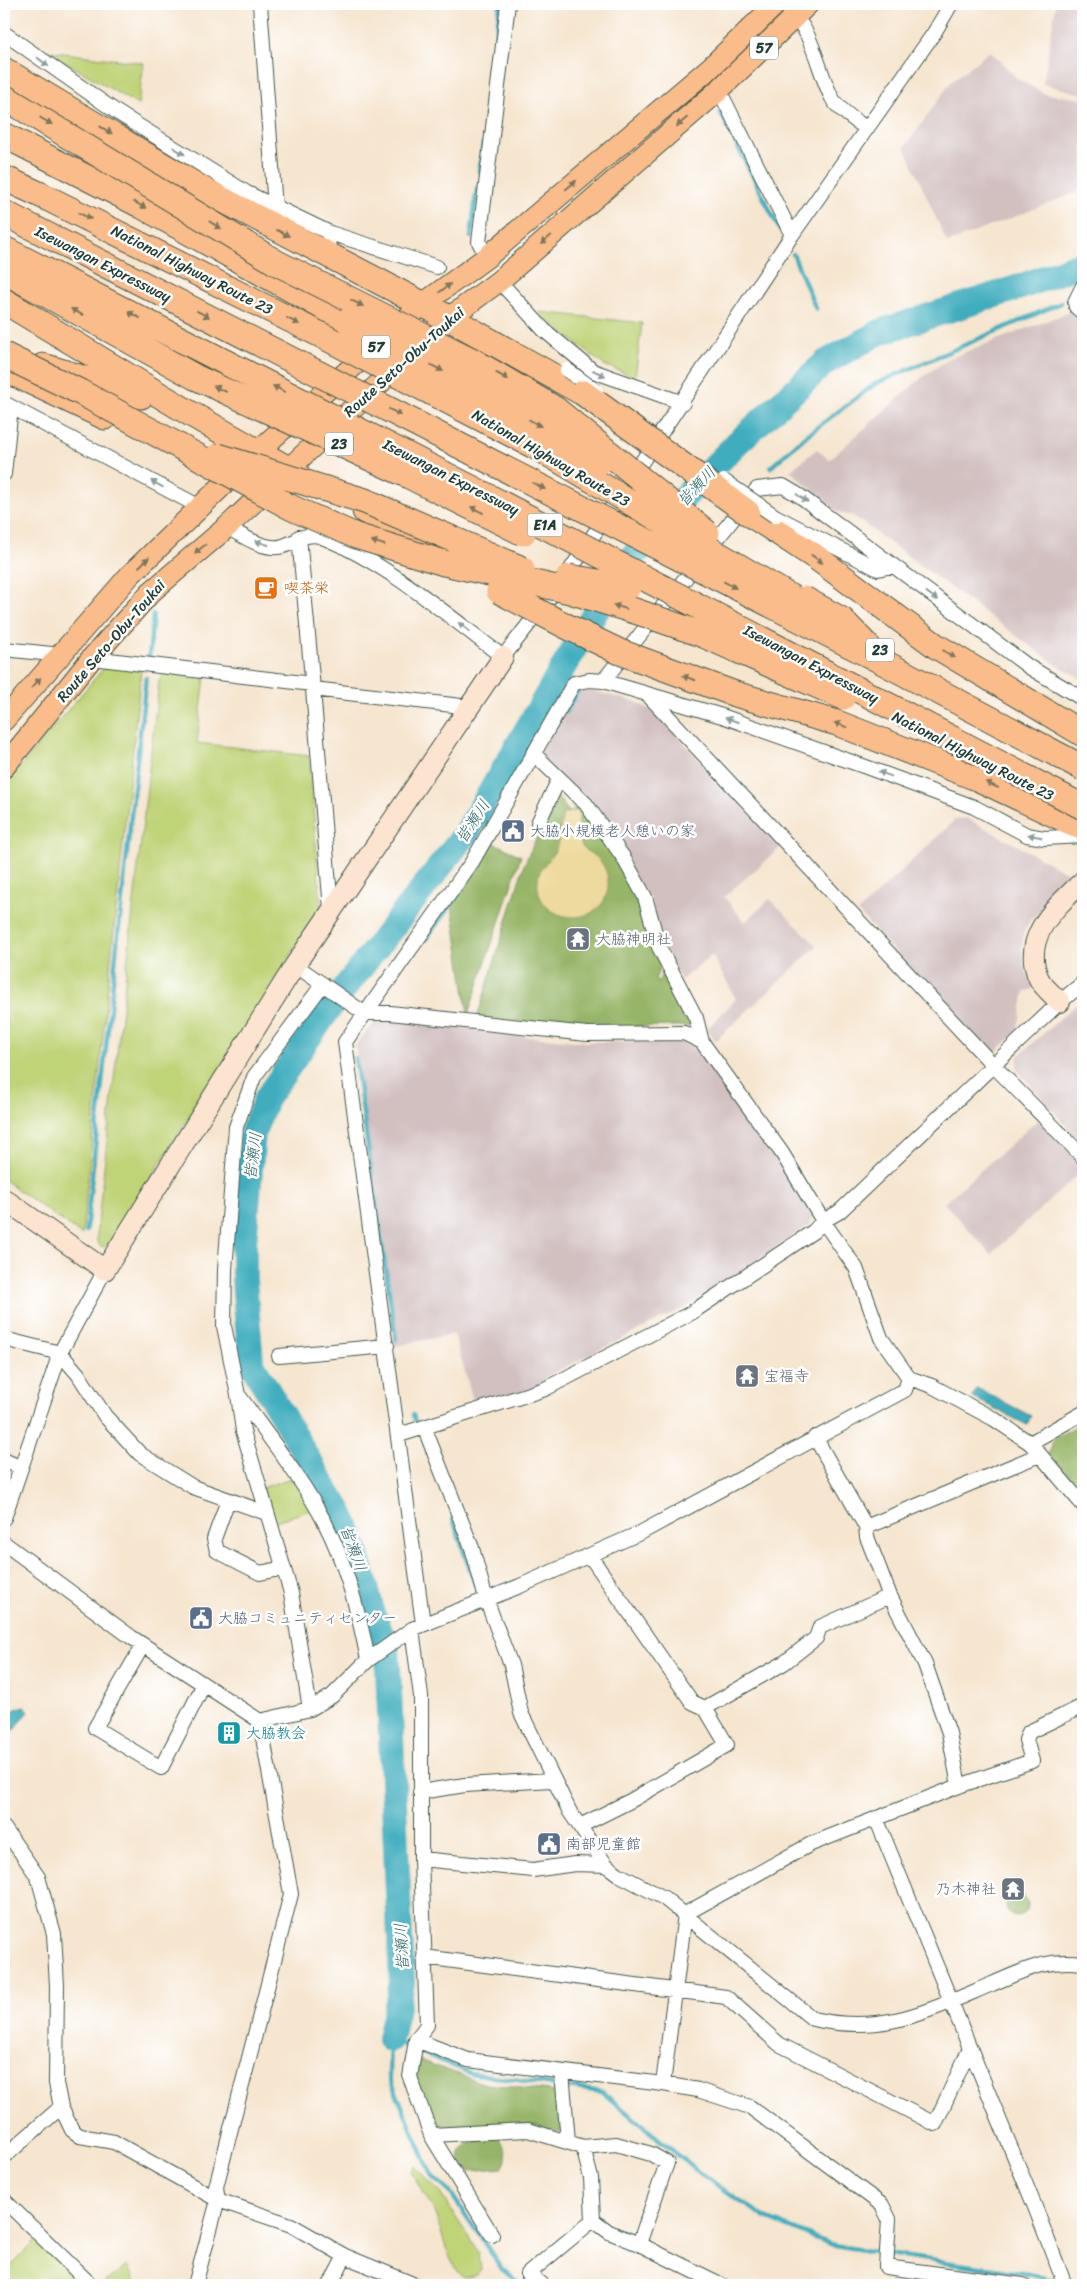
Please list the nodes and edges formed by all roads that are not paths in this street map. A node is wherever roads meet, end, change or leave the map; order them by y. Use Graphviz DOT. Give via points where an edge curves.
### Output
graph roads {
  1 [pos="260,4"];
  2 [pos="508,4"];
  3 [pos="776,4"];
  4 [pos="951,4"];
  5 [pos="794,8"];
  6 [pos="4,34"];
  7 [pos="4,70"];
  8 [pos="719,90"];
  9 [pos="4,97"];
  10 [pos="4,126"];
  11 [pos="867,129"];
  12 [pos="4,135"];
  13 [pos="4,178"];
  14 [pos="275,208"];
  15 [pos="240,210"];
  16 [pos="4,213"];
  17 [pos="330,233"];
  18 [pos="792,235"];
  19 [pos="335,257"];
  20 [pos="487,257"];
  21 [pos="4,264"];
  22 [pos="437,267"];
  23 [pos="499,282"];
  24 [pos="1083,286"];
  25 [pos="4,301"];
  26 [pos="423,304"];
  27 [pos="1083,313"];
  28 [pos="449,318"];
  29 [pos="544,330"];
  30 [pos="4,353"];
  31 [pos="4,369"];
  32 [pos="683,403"];
  33 [pos="8,405"];
  34 [pos="190,414"];
  35 [pos="257,452"];
  36 [pos="288,469"];
  37 [pos="4,474"];
  38 [pos="200,507"];
  39 [pos="227,527"];
  40 [pos="679,531"];
  41 [pos="299,537"];
  42 [pos="892,566"];
  43 [pos="628,587"];
  44 [pos="4,649"];
  45 [pos="61,655"];
  46 [pos="503,657"];
  47 [pos="92,658"];
  48 [pos="883,662"];
  49 [pos="603,681"];
  50 [pos="312,687"];
  51 [pos="647,695"];
  52 [pos="1018,696"];
  53 [pos="1083,698"];
  54 [pos="470,707"];
  55 [pos="1083,719"];
  56 [pos="4,720"];
  57 [pos="1083,734"];
  58 [pos="973,750"];
  59 [pos="533,753"];
  60 [pos="1083,764"];
  61 [pos="4,767"];
  62 [pos="1083,768"];
  63 [pos="559,780"];
  64 [pos="1083,806"];
  65 [pos="1083,812"];
  66 [pos="538,823"];
  67 [pos="1083,828"];
  68 [pos="1083,836"];
  69 [pos="1083,881"];
  70 [pos="331,910"];
  71 [pos="295,965"];
  72 [pos="1083,983"];
  73 [pos="323,984"];
  74 [pos="1060,1002"];
  75 [pos="364,1013"];
  76 [pos="702,1042"];
  77 [pos="994,1066"];
  78 [pos="1083,1157"];
  79 [pos="4,1199"];
  80 [pos="823,1221"];
  81 [pos="105,1270"];
  82 [pos="4,1339"];
  83 [pos="387,1346"];
  84 [pos="60,1353"];
  85 [pos="279,1356"];
  86 [pos="909,1378"];
  87 [pos="238,1395"];
  88 [pos="1083,1413"];
  89 [pos="424,1427"];
  90 [pos="399,1435"];
  91 [pos="815,1438"];
  92 [pos="1030,1443"];
  93 [pos="1039,1455"];
  94 [pos="4,1460"];
  95 [pos="21,1468"];
  96 [pos="228,1500"];
  97 [pos="1083,1505"];
  98 [pos="266,1513"];
  99 [pos="4,1518"];
  100 [pos="866,1527"];
  101 [pos="4,1543"];
  102 [pos="590,1556"];
  103 [pos="283,1568"];
  104 [pos="890,1596"];
  105 [pos="486,1599"];
  106 [pos="418,1627"];
  107 [pos="143,1646"];
  108 [pos="368,1660"];
  109 [pos="203,1686"];
  110 [pos="1083,1706"];
  111 [pos="705,1708"];
  112 [pos="310,1709"];
  113 [pos="260,1721"];
  114 [pos="552,1780"];
  115 [pos="958,1786"];
  116 [pos="420,1792"];
  117 [pos="876,1818"];
  118 [pos="580,1826"];
  119 [pos="4,1828"];
  120 [pos="421,1859"];
  121 [pos="606,1864"];
  122 [pos="685,1914"];
  123 [pos="424,1957"];
  124 [pos="1083,1963"];
  125 [pos="675,1992"];
  126 [pos="950,2002"];
  127 [pos="416,2040"];
  128 [pos="970,2048"];
  129 [pos="562,2075"];
  130 [pos="663,2084"];
  131 [pos="61,2107"];
  132 [pos="431,2135"];
  133 [pos="568,2142"];
  134 [pos="584,2147"];
  135 [pos="4,2156"];
  136 [pos="4,2200"];
  137 [pos="218,2200"];
  138 [pos="593,2220"];
  139 [pos="492,2235"];
  140 [pos="639,2244"];
  141 [pos="345,2256"];
  142 [pos="1063,2279"];
  143 [pos="91,2285"];
  144 [pos="196,2285"];
  145 [pos="330,2285"];
  146 [pos="415,2285"];
  147 [pos="542,2285"];
  148 [pos="722,2285"];
  149 [pos="1023,2285"];
  1 -- 14 [label="street"];
  2 -- 20 [label="street" via="479,242"];
  20 -- 3 [label="main road, Route Seto-Obu-Toukai / 57, one-way" via="711,67"];
  4 -- 11 [label="street"];
  5 -- 8 [label="main road, Route Seto-Obu-Toukai / 57"];
  5 -- 11 [label="street" via="833,100"];
  6 -- 14 [label="street, one-way" via="118,113"];
  7 -- 15 [label="highway, 23, one-way"];
  8 -- 18 [label="street"];
  8 -- 23 [label="main road, Route Seto-Obu-Toukai / 57, one-way"];
  9 -- 48 [label="highway, one-way, bridge" via="277,263 473,361 555,408 722,545 768,577 842,620"];
  10 -- 15 [label="highway" via="150,190"];
  11 -- 18 [label="street"];
  12 -- 40 [label="highway, one-way, bridge" via="142,206 463,381 606,464"];
  13 -- 40 [label="highway, National Highway Route 23 / 23, one-way, bridge" via="446,399 540,449"];
  14 -- 17 [label="street"];
  15 -- 19 [label="highway, 23, one-way"];
  16 -- 48 [label="highway, Isewangan Expressway / E1A, one-way, bridge"];
  17 -- 19 [label="street" via="328,245"];
  17 -- 22 [label="street"];
  18 -- 32 [label="street"];
  19 -- 26 [label="highway, 23"];
  26 -- 20 [label="main road, Route Seto-Obu-Toukai / 57, one-way"];
  43 -- 21 [label="highway, National Highway Route 23 / 23, one-way, bridge" via="409,476 195,377"];
  58 -- 21 [label="highway, Isewangan Expressway / E1A, one-way, bridge" via="489,497"];
  23 -- 28 [label="main road, Route Seto-Obu-Toukai / 57"];
  23 -- 29 [label="street"];
  24 -- 27 [label="street" via="1074,302"];
  25 -- 34 [label="highway"];
  26 -- 28 [label="highway, 23"];
  26 -- 35 [label="main road, Route Seto-Obu-Toukai / 57"];
  28 -- 36 [label="main road, Route Seto-Obu-Toukai / 57"];
  28 -- 52 [label="highway, 23, one-way, bridge" via="582,393 936,646"];
  29 -- 32 [label="street, one-way" via="593,371"];
  29 -- 42 [label="street, bridge" via="544,338 567,361 567,370 775,516 878,569"];
  30 -- 34 [label="highway" via="114,386"];
  58 -- 30 [label="highway, one-way, bridge" via="798,679 701,634 638,612 570,591 444,563 356,536 292,508"];
  31 -- 43 [label="highway, bridge" via="125,427 365,501 524,570"];
  32 -- 46 [label="street" via="565,578"];
  33 -- 37 [label="street"];
  38 -- 33 [label="street, one-way"];
  34 -- 35 [label="highway"];
  35 -- 36 [label="highway"];
  35 -- 38 [label="main road, Route Seto-Obu-Toukai / 57"];
  36 -- 39 [label="main road, Route Seto-Obu-Toukai / 57"];
  67 -- 36 [label="highway, one-way, bridge" via="979,779 837,723 736,694 620,652 499,591 436,551"];
  45 -- 38 [label="main road, Route Seto-Obu-Toukai / 57, one-way" via="130,575"];
  41 -- 39 [label="street, one-way" via="282,547 265,546"];
  39 -- 47 [label="main road, Route Seto-Obu-Toukai / 57, one-way" via="151,592"];
  40 -- 60 [label="highway, National Highway Route 23 / 23, bridge" via="995,718"];
  46 -- 41 [label="street, one-way" via="370,561 320,536"];
  41 -- 50 [label="street"];
  49 -- 42 [label="street, one-way" via="757,489 783,486"];
  42 -- 53 [label="street, one-way" via="1029,666"];
  43 -- 65 [label="highway, National Highway Route 23 / 23"];
  44 -- 45 [label="street"];
  56 -- 45 [label="main road, Route Seto-Obu-Toukai / 57, one-way"];
  46 -- 54 [label="street"];
  47 -- 50 [label="street"];
  47 -- 61 [label="main road, Route Seto-Obu-Toukai / 57"];
  48 -- 62 [label="highway, Isewangan Expressway / E1A, bridge"];
  49 -- 51 [label="street"];
  49 -- 59 [label="street" via="574,683"];
  50 -- 54 [label="street"];
  50 -- 70 [label="street"];
  68 -- 51 [label="street, one-way" via="1044,838 1027,835 974,807 722,716"];
  51 -- 77 [label="street"];
  52 -- 55 [label="highway"];
  52 -- 57 [label="highway, 23"];
  54 -- 70 [label="street"];
  58 -- 64 [label="highway, Isewangan Expressway / E1A, bridge"];
  59 -- 63 [label="street"];
  59 -- 75 [label="street" via="472,862"];
  63 -- 66 [label="street"];
  63 -- 76 [label="street" via="586,804 623,857 645,897 660,947 696,1018"];
  69 -- 74 [label="street" via="1039,928 1035,961 1040,980"];
  70 -- 71 [label="street"];
  71 -- 73 [label="street"];
  71 -- 81 [label="street"];
  72 -- 74 [label="street"];
  73 -- 75 [label="street"];
  73 -- 87 [label="street" via="254,1077 236,1127 224,1326"];
  74 -- 77 [label="street"];
  75 -- 76 [label="street" via="587,1034 684,1033"];
  75 -- 83 [label="street" via="345,1042"];
  76 -- 80 [label="street" via="782,1153"];
  77 -- 78 [label="street"];
  77 -- 80 [label="street" via="839,1212"];
  79 -- 81 [label="street"];
  80 -- 86 [label="street" via="856,1268 880,1338"];
  80 -- 89 [label="street" via="814,1231 691,1313 545,1389"];
  81 -- 84 [label="street"];
  82 -- 84 [label="street"];
  83 -- 85 [label="street"];
  83 -- 90 [label="street"];
  84 -- 95 [label="street"];
  84 -- 96 [label="street" via="105,1416 140,1454 193,1487"];
  86 -- 91 [label="street" via="905,1390"];
  86 -- 92 [label="street" via="932,1386 994,1419"];
  87 -- 98 [label="street" via="243,1431"];
  87 -- 108 [label="street" via="325,1522 354,1600"];
  88 -- 92 [label="street"];
  89 -- 90 [label="street"];
  89 -- 105 [label="street" via="472,1548"];
  90 -- 106 [label="street"];
  91 -- 100 [label="street"];
  91 -- 102 [label="street" via="683,1512"];
  92 -- 93 [label="street"];
  93 -- 97 [label="street"];
  93 -- 100 [label="street"];
  94 -- 95 [label="street"];
  95 -- 99 [label="street"];
  96 -- 98 [label="street"];
  96 -- 103 [label="street" via="214,1539 217,1551 260,1573"];
  98 -- 103 [label="street"];
  100 -- 104 [label="street"];
  101 -- 107 [label="street"];
  102 -- 105 [label="street"];
  102 -- 111 [label="street" via="692,1702"];
  103 -- 112 [label="street" via="291,1593"];
  104 -- 111 [label="street" via="820,1627 816,1638 784,1663"];
  104 -- 115 [label="street" via="925,1664 949,1732"];
  105 -- 106 [label="street"];
  105 -- 114 [label="street" via="511,1665 521,1713"];
  106 -- 108 [label="street"];
  106 -- 116 [label="street"];
  107 -- 109 [label="street"];
  107 -- 109 [label="street" via="95,1728 162,1768"];
  108 -- 112 [label="street" via="332,1696"];
  109 -- 113 [label="street"];
  110 -- 115 [label="street" via="1029,1732 1026,1740 1032,1761"];
  111 -- 118 [label="street" via="727,1744 632,1800"];
  112 -- 113 [label="street"];
  113 -- 137 [label="street" via="291,1894 216,2187"];
  114 -- 116 [label="street" via="465,1785"];
  114 -- 118 [label="street"];
  115 -- 117 [label="street"];
  116 -- 120 [label="street"];
  117 -- 122 [label="street" via="811,1844"];
  117 -- 126 [label="street"];
  118 -- 121 [label="street"];
  119 -- 131 [label="street" via="38,1877 54,1934 56,2083"];
  120 -- 121 [label="street" via="533,1870 575,1864"];
  120 -- 123 [label="street"];
  121 -- 122 [label="street"];
  122 -- 125 [label="street"];
  122 -- 126 [label="street" via="813,2019 838,2025 870,2026 911,2017"];
  123 -- 125 [label="street"];
  123 -- 127 [label="street" via="427,2026"];
  124 -- 126 [label="street" via="1038,1964"];
  125 -- 128 [label="street" via="726,1997 779,2044 935,2124"];
  125 -- 130 [label="street"];
  126 -- 128 [label="street"];
  127 -- 129 [label="street" via="468,2060"];
  127 -- 132 [label="street" via="410,2077"];
  128 -- 142 [label="street"];
  129 -- 130 [label="street"];
  129 -- 133 [label="street"];
  130 -- 149 [label="street" via="698,2090 750,2107 882,2204 889,2220 886,2267"];
  131 -- 135 [label="street"];
  131 -- 137 [label="street" via="72,2130 80,2136 114,2142"];
  132 -- 133 [label="street" via="528,2130"];
  132 -- 139 [label="street"];
  133 -- 134 [label="street"];
  134 -- 138 [label="street" via="591,2178"];
  134 -- 140 [label="street" via="616,2144 651,2154 667,2163"];
  136 -- 143 [label="street"];
  137 -- 141 [label="street" via="291,2226"];
  137 -- 144 [label="street"];
  138 -- 140 [label="street" via="609,2232"];
  138 -- 147 [label="street" via="528,2274"];
  140 -- 148 [label="street"];
  141 -- 145 [label="street"];
  141 -- 146 [label="street"];
}
